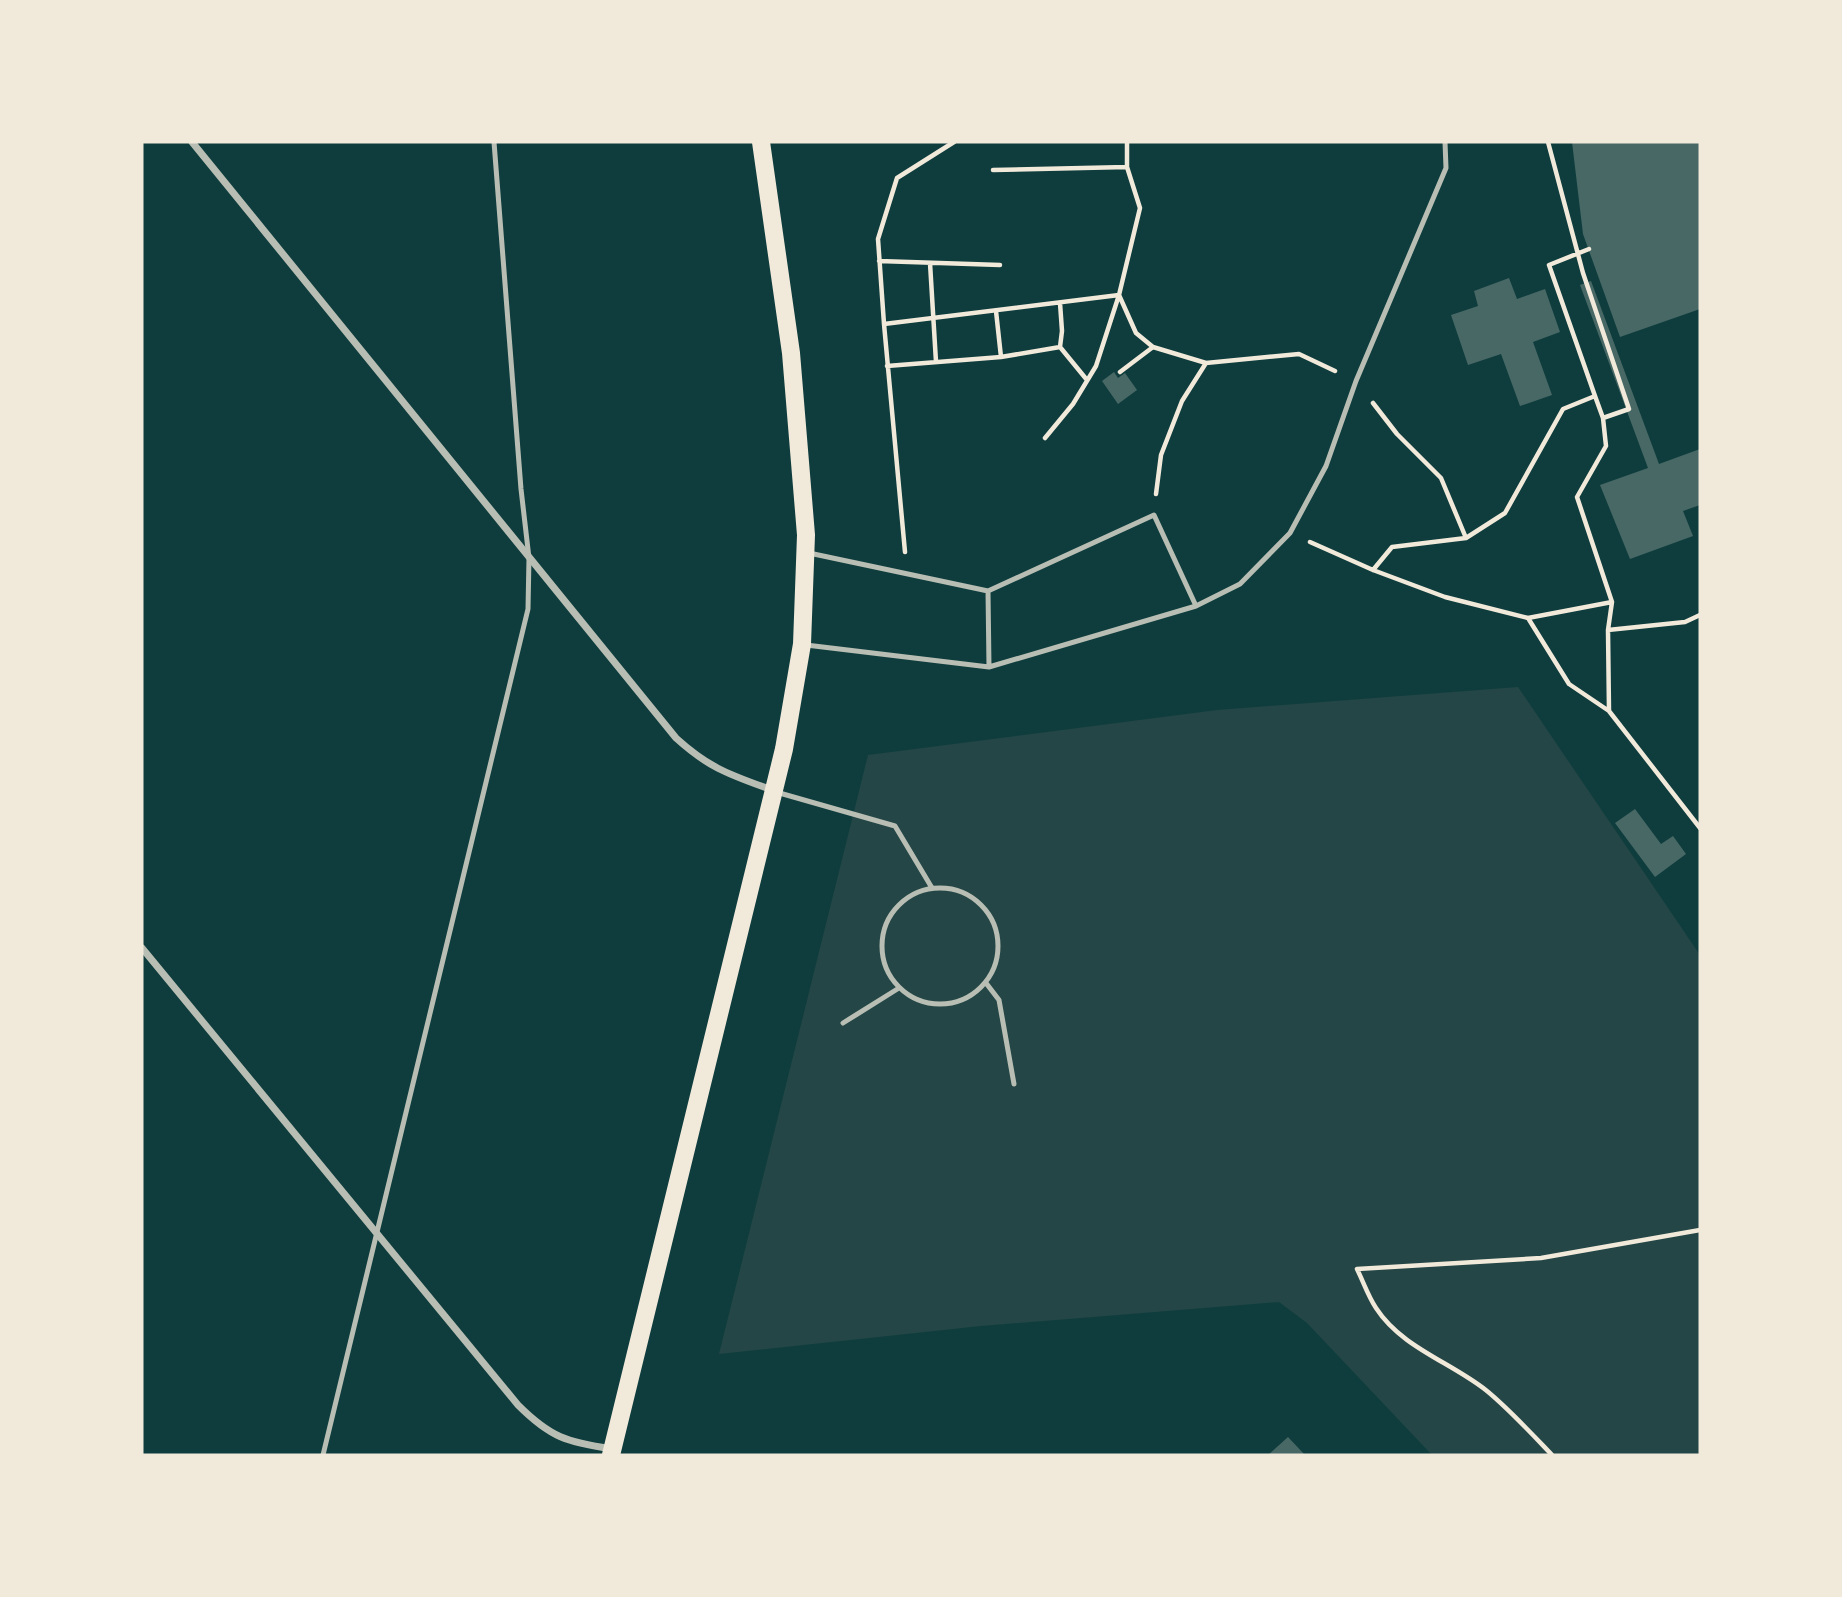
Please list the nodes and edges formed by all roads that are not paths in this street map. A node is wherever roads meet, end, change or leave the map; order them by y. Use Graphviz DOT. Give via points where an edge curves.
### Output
graph roads {
  1 [pos="192,142"];
  2 [pos="494,142"];
  3 [pos="761,142"];
  4 [pos="1445,142"];
  5 [pos="806,552"];
  6 [pos="529,558"];
  7 [pos="988,591"];
  8 [pos="1196,606"];
  9 [pos="802,644"];
  10 [pos="989,667"];
  11 [pos="773,791"];
  12 [pos="932,888"];
  13 [pos="142,947"];
  14 [pos="986,984"];
  15 [pos="899,988"];
  16 [pos="843,1023"];
  17 [pos="1014,1084"];
  18 [pos="375,1234"];
  19 [pos="612,1452"];
  20 [pos="323,1455"];
  1 -- 6 [label="street"];
  2 -- 6 [label="lane"];
  3 -- 5 [label="main road" via="791,354"];
  4 -- 8 [label="lane" via="1446,168 1356,381 1326,466 1290,533 1240,584"];
  5 -- 7 [label="lane"];
  5 -- 9 [label="main road"];
  6 -- 11 [label="street" via="676,738 720,771"];
  6 -- 18 [label="lane" via="528,609"];
  7 -- 8 [label="lane" via="1154,515"];
  7 -- 10 [label="lane"];
  8 -- 10 [label="lane"];
  9 -- 10 [label="lane"];
  9 -- 11 [label="main road" via="793,708"];
  11 -- 12 [label="lane" via="895,826"];
  11 -- 19 [label="main road"];
  12 -- 14 [label="lane" via="966,894 981,903 991,917 998,951"];
  12 -- 15 [label="lane" via="914,893 899,905 882,937 882,956"];
  13 -- 18 [label="street"];
  14 -- 15 [label="lane" via="953,1004 915,999"];
  14 -- 17 [label="lane" via="999,1000"];
  15 -- 16 [label="lane"];
  18 -- 19 [label="street" via="534,1421 573,1443"];
  18 -- 20 [label="lane"];
}
